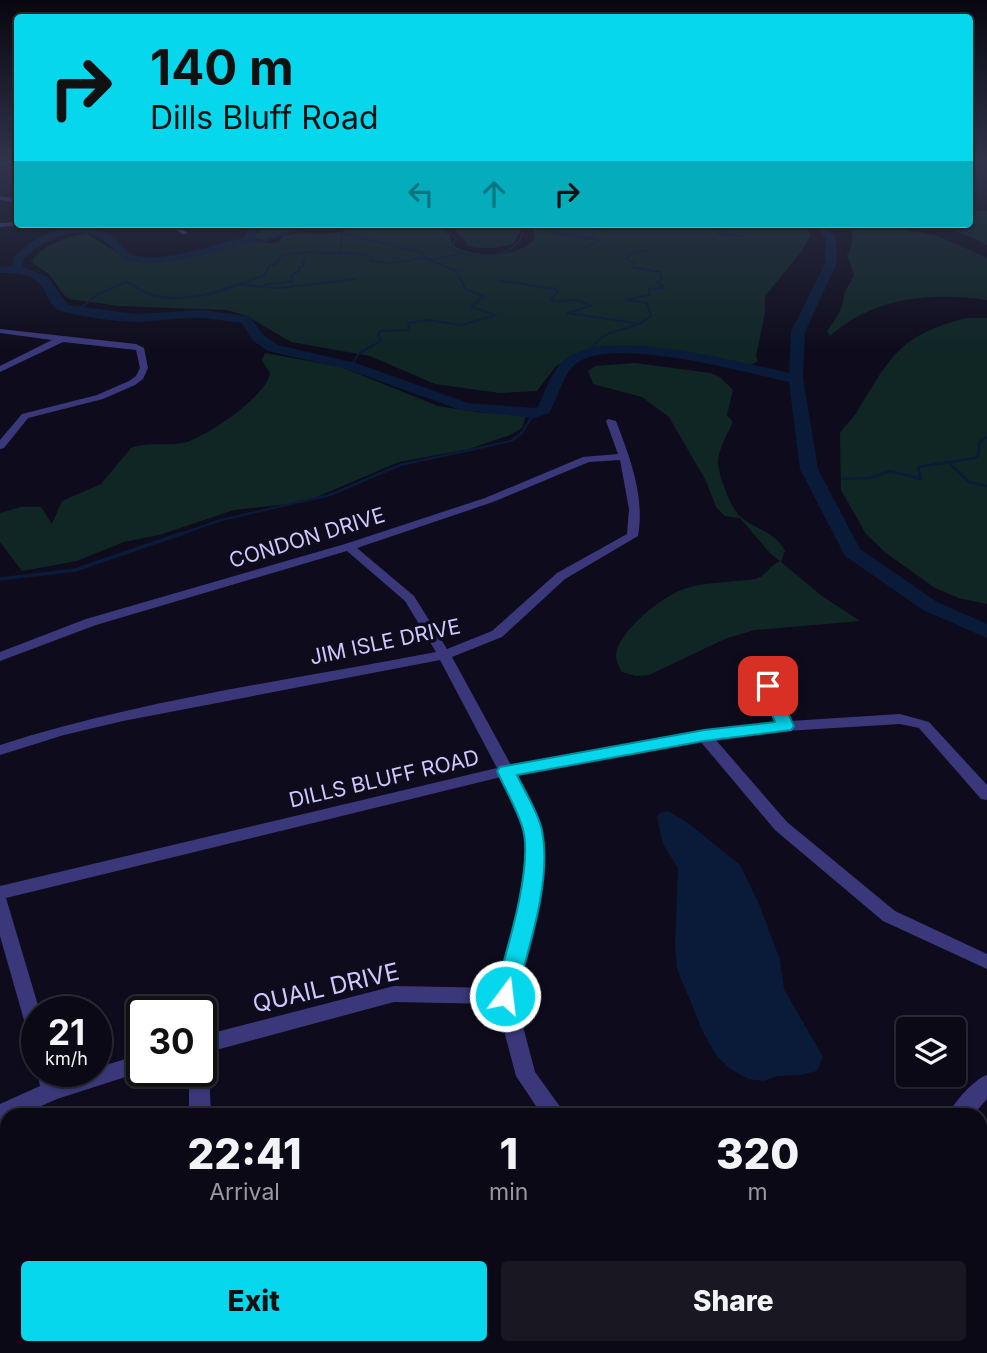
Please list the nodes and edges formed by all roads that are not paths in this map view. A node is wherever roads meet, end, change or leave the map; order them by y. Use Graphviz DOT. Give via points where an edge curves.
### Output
graph roads {
  1 [pos="176,228"];
  2 [pos="185,233"];
  3 [pos="0,331"];
  4 [pos="60,340"];
  5 [pos="0,369"];
  6 [pos="611,421"];
  7 [pos="0,446"];
  8 [pos="624,457"];
  9 [pos="349,547"];
  10 [pos="444,655"];
  11 [pos="0,657"];
  12 [pos="768,686"];
  13 [pos="785,726"];
  14 [pos="704,736"];
  15 [pos="0,750"];
  16 [pos="506,771"];
  17 [pos="987,795"];
  18 [pos="0,893"];
  19 [pos="0,903"];
  20 [pos="987,962"];
  21 [pos="26,996"];
  22 [pos="505,996"];
  23 [pos="217,1041"];
  24 [pos="987,1084"];
  25 [pos="40,1087"];
  26 [pos="199,1087"];
  27 [pos="9,1108"];
  28 [pos="200,1108"];
  29 [pos="550,1108"];
  30 [pos="965,1108"];
  1 -- 2 [label="street"];
  3 -- 4 [label="street"];
  4 -- 5 [label="street"];
  4 -- 7 [label="street" via="134,346 141,352 144,368 140,377 119,391 25,416"];
  6 -- 8 [label="street, JIM ISLE DRIVE"];
  8 -- 9 [label="street, CONDON DRIVE" via="587,459 489,500"];
  8 -- 10 [label="street, JIM ISLE DRIVE" via="635,514 632,536 561,576 497,634"];
  9 -- 10 [label="street" via="410,599"];
  9 -- 11 [label="street, CONDON DRIVE" via="91,622"];
  10 -- 15 [label="street, JIM ISLE DRIVE" via="123,716"];
  10 -- 16 [label="street"];
  12 -- 13 [label="street"];
  13 -- 14 [label="street, DILLS BLUFF ROAD"];
  13 -- 17 [label="street, DILLS BLUFF ROAD" via="900,719 924,725"];
  14 -- 16 [label="street, DILLS BLUFF ROAD"];
  14 -- 20 [label="street" via="781,826 889,916"];
  16 -- 18 [label="street, DILLS BLUFF ROAD"];
  16 -- 22 [label="street" via="532,828 534,862 527,914"];
  19 -- 21 [label="street"];
  22 -- 23 [label="street, QUAIL DRIVE" via="394,994"];
  22 -- 29 [label="street" via="526,1076"];
  24 -- 30 [label="street"];
  25 -- 27 [label="street"];
  26 -- 28 [label="street"];
}
